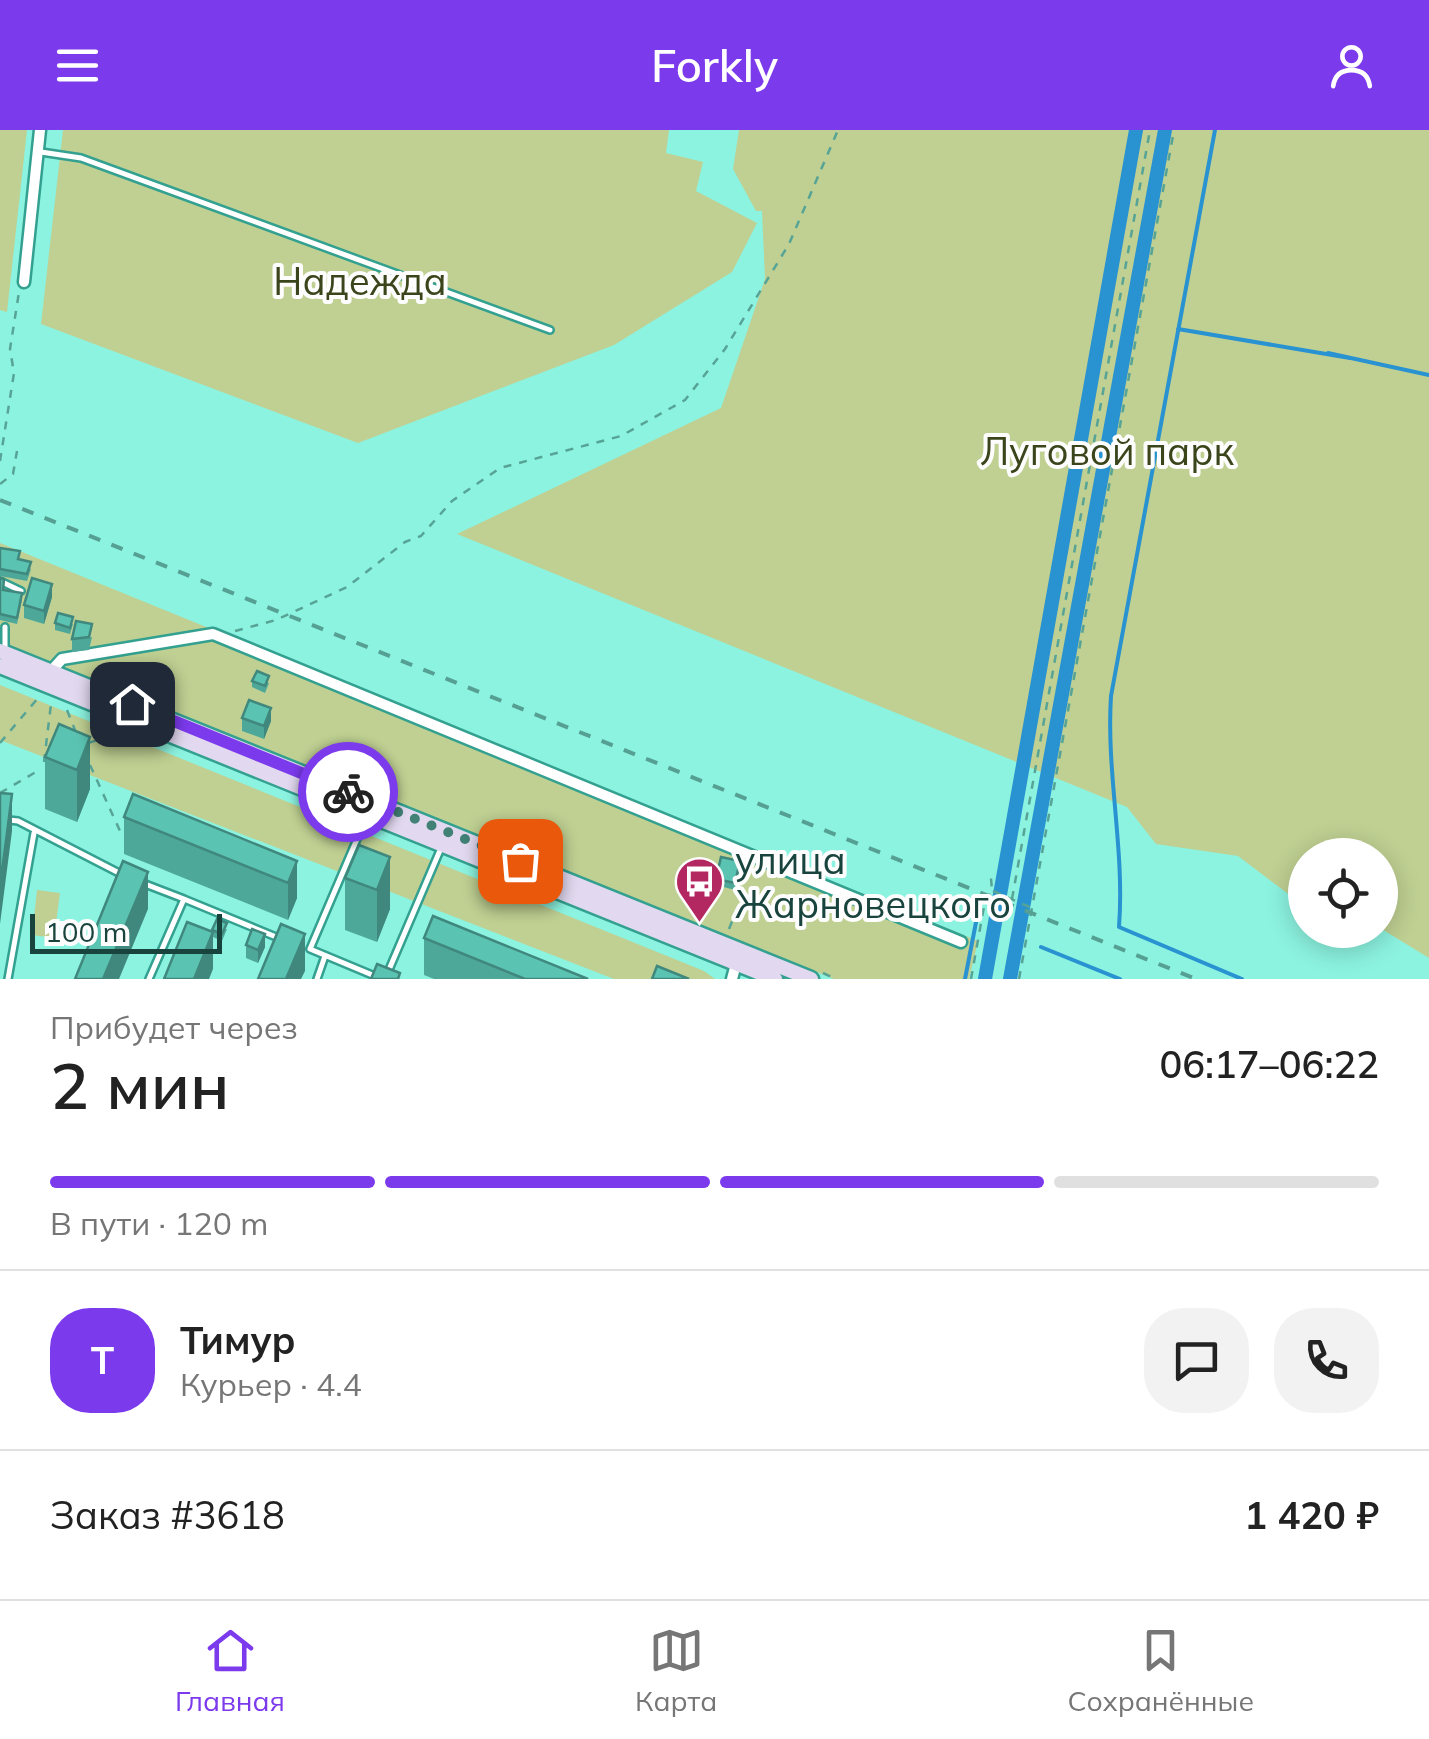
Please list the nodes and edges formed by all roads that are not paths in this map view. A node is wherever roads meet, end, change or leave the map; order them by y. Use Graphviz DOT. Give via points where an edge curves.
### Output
graph roads {
  1 [pos="40,130"];
  2 [pos="38,151"];
  3 [pos="24,282"];
  4 [pos="550,330"];
  5 [pos="0,580"];
  6 [pos="21,590"];
  7 [pos="5,627"];
  8 [pos="1,656"];
  9 [pos="50,671"];
  10 [pos="370,808"];
  11 [pos="0,819"];
  12 [pos="34,833"];
  13 [pos="445,838"];
  14 [pos="184,899"];
  15 [pos="961,942"];
  16 [pos="310,949"];
  17 [pos="326,956"];
  18 [pos="739,956"];
  19 [pos="371,977"];
  20 [pos="8,979"];
  21 [pos="149,979"];
  22 [pos="316,979"];
  23 [pos="384,979"];
  24 [pos="732,979"];
  25 [pos="775,979"];
  26 [pos="811,979"];
  1 -- 2 [label="street"];
  2 -- 3 [label="street"];
  2 -- 4 [label="lane" via="81,158"];
  5 -- 6 [label="lane"];
  7 -- 8 [label="lane"];
  8 -- 9 [label="street"];
  8 -- 10 [label="street"];
  9 -- 10 [label="street"];
  9 -- 15 [label="street" via="62,659 214,634"];
  10 -- 13 [label="street"];
  10 -- 16 [label="lane"];
  11 -- 12 [label="lane" via="18,821"];
  12 -- 14 [label="lane"];
  12 -- 20 [label="lane"];
  13 -- 18 [label="street"];
  13 -- 23 [label="lane"];
  14 -- 16 [label="lane"];
  14 -- 21 [label="lane"];
  16 -- 17 [label="lane"];
  17 -- 19 [label="lane"];
  17 -- 22 [label="lane"];
  18 -- 24 [label="street"];
  18 -- 25 [label="street"];
  18 -- 26 [label="street"];
  19 -- 23 [label="lane"];
}
